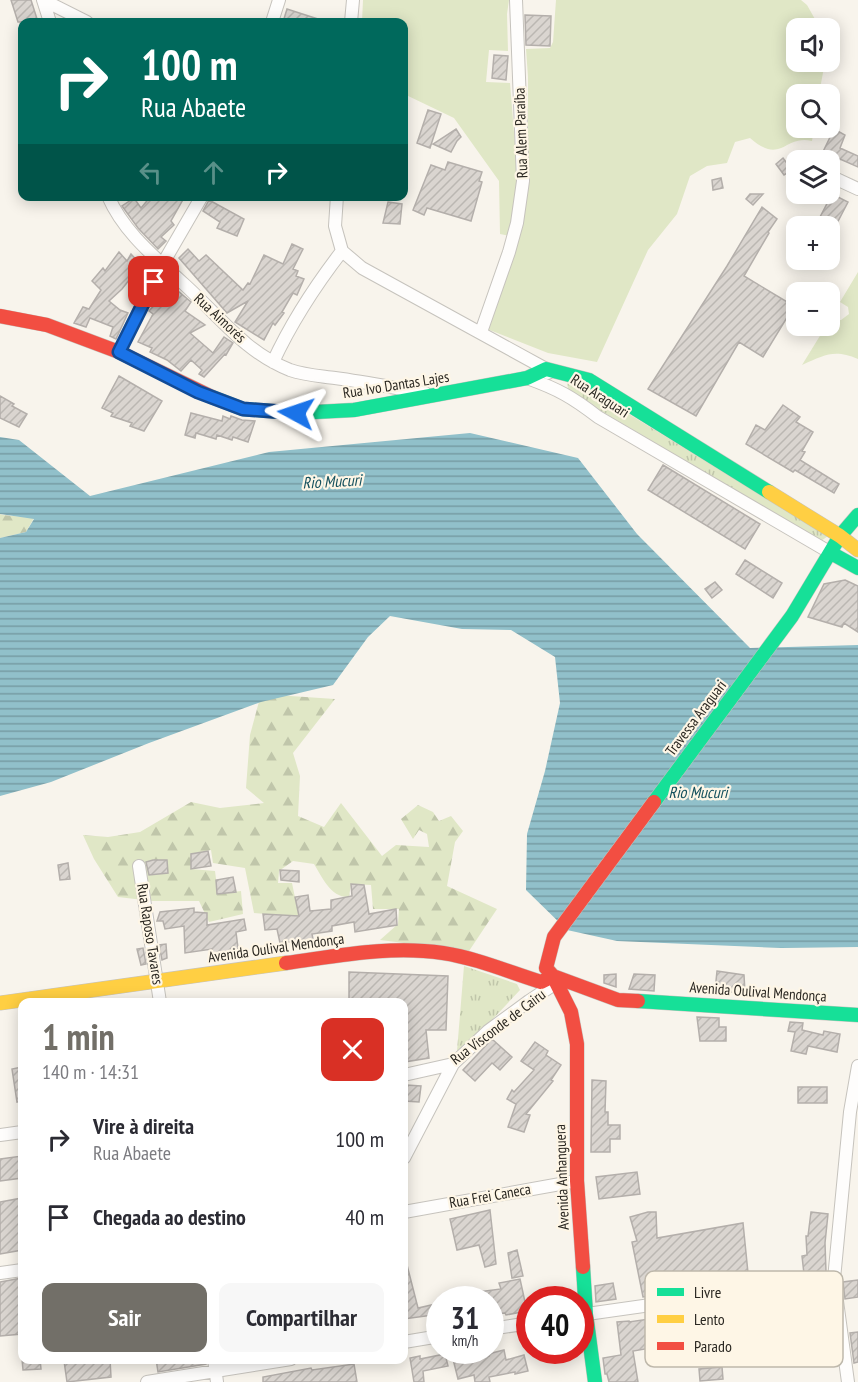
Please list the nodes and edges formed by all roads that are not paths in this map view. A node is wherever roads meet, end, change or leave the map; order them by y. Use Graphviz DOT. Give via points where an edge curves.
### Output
graph roads {
  1 [pos="43,0"];
  2 [pos="279,0"];
  3 [pos="353,0"];
  4 [pos="516,0"];
  5 [pos="49,18"];
  6 [pos="79,18"];
  7 [pos="273,18"];
  8 [pos="351,18"];
  9 [pos="840,181"];
  10 [pos="858,189"];
  11 [pos="110,201"];
  12 [pos="199,201"];
  13 [pos="337,201"];
  14 [pos="342,251"];
  15 [pos="162,265"];
  16 [pos="0,316"];
  17 [pos="481,332"];
  18 [pos="119,352"];
  19 [pos="273,362"];
  20 [pos="546,369"];
  21 [pos="527,378"];
  22 [pos="557,388"];
  23 [pos="439,395"];
  24 [pos="858,515"];
  25 [pos="840,536"];
  26 [pos="858,550"];
  27 [pos="831,553"];
  28 [pos="858,568"];
  29 [pos="139,866"];
  30 [pos="555,979"];
  31 [pos="157,981"];
  32 [pos="36,998"];
  33 [pos="159,998"];
  34 [pos="18,1000"];
  35 [pos="0,1003"];
  36 [pos="858,1015"];
  37 [pos="453,1064"];
  38 [pos="858,1066"];
  39 [pos="408,1074"];
  40 [pos="854,1113"];
  41 [pos="18,1133"];
  42 [pos="0,1135"];
  43 [pos="408,1150"];
  44 [pos="577,1181"];
  45 [pos="408,1211"];
  46 [pos="18,1270"];
  47 [pos="835,1271"];
  48 [pos="0,1273"];
  49 [pos="582,1286"];
  50 [pos="645,1305"];
  51 [pos="594,1312"];
  52 [pos="426,1338"];
  53 [pos="408,1341"];
  54 [pos="843,1345"];
  55 [pos="259,1364"];
  56 [pos="592,1364"];
  57 [pos="215,1371"];
  58 [pos="147,1382"];
  59 [pos="595,1382"];
  60 [pos="848,1382"];
  1 -- 5 [label="street"];
  1 -- 6 [label="street"];
  2 -- 7 [label="street"];
  3 -- 8 [label="street"];
  4 -- 17 [label="street, Rua Alem Paraíba" via="523,182 509,252"];
  9 -- 10 [label="street"];
  11 -- 15 [label="street, Rua Aimorés" via="132,234"];
  12 -- 15 [label="street"];
  13 -- 14 [label="street" via="335,226"];
  14 -- 17 [label="street" via="362,268"];
  14 -- 19 [label="street" via="289,327"];
  15 -- 18 [label="street"];
  15 -- 19 [label="street, Rua Aimorés" via="232,333"];
  16 -- 18 [label="street, Rua Ivo Dantas Lajes" via="47,325"];
  17 -- 20 [label="street"];
  18 -- 23 [label="street, Rua Ivo Dantas Lajes" via="198,392 243,409 296,413 354,410"];
  19 -- 23 [label="street, Rua Aimorés" via="293,371"];
  20 -- 21 [label="street"];
  20 -- 22 [label="street"];
  20 -- 25 [label="street, Rua Araguari" via="588,380"];
  21 -- 22 [label="street, Rua Araguari"];
  21 -- 23 [label="street, Rua Ivo Dantas Lajes"];
  22 -- 27 [label="street, Rua Araguari" via="598,417"];
  24 -- 25 [label="street, Travessa Araguari"];
  25 -- 26 [label="street, Rua Araguari"];
  25 -- 27 [label="street, Travessa Araguari"];
  27 -- 28 [label="street, Rua Araguari"];
  27 -- 30 [label="street, Travessa Araguari" via="792,616 554,937 546,968"];
  29 -- 31 [label="street, Rua Raposo Tavares"];
  30 -- 31 [label="street, Avenida Oulival Mendonça" via="541,982 443,953 381,950"];
  30 -- 36 [label="street, Avenida Oulival Mendonça" via="618,1000"];
  30 -- 37 [label="street, Rua Visconde de Cairu"];
  30 -- 44 [label="street, Avenida Anhanguera" via="571,1012 577,1044"];
  31 -- 32 [label="street, Avenida Oulival Mendonça"];
  31 -- 33 [label="street, Rua Raposo Tavares"];
  34 -- 35 [label="street, Avenida Oulival Mendonça"];
  37 -- 39 [label="street, Rua Visconde de Cairu"];
  37 -- 43 [label="street"];
  38 -- 40 [label="street"];
  40 -- 47 [label="street"];
  41 -- 42 [label="street"];
  44 -- 45 [label="street, Rua Frei Caneca"];
  44 -- 49 [label="street, Avenida Anhanguera"];
  46 -- 48 [label="street"];
  50 -- 51 [label="street"];
  52 -- 53 [label="street"];
  54 -- 60 [label="street"];
  55 -- 57 [label="street"];
  56 -- 59 [label="street, Avenida Anhanguera"];
  57 -- 58 [label="street"];
}
